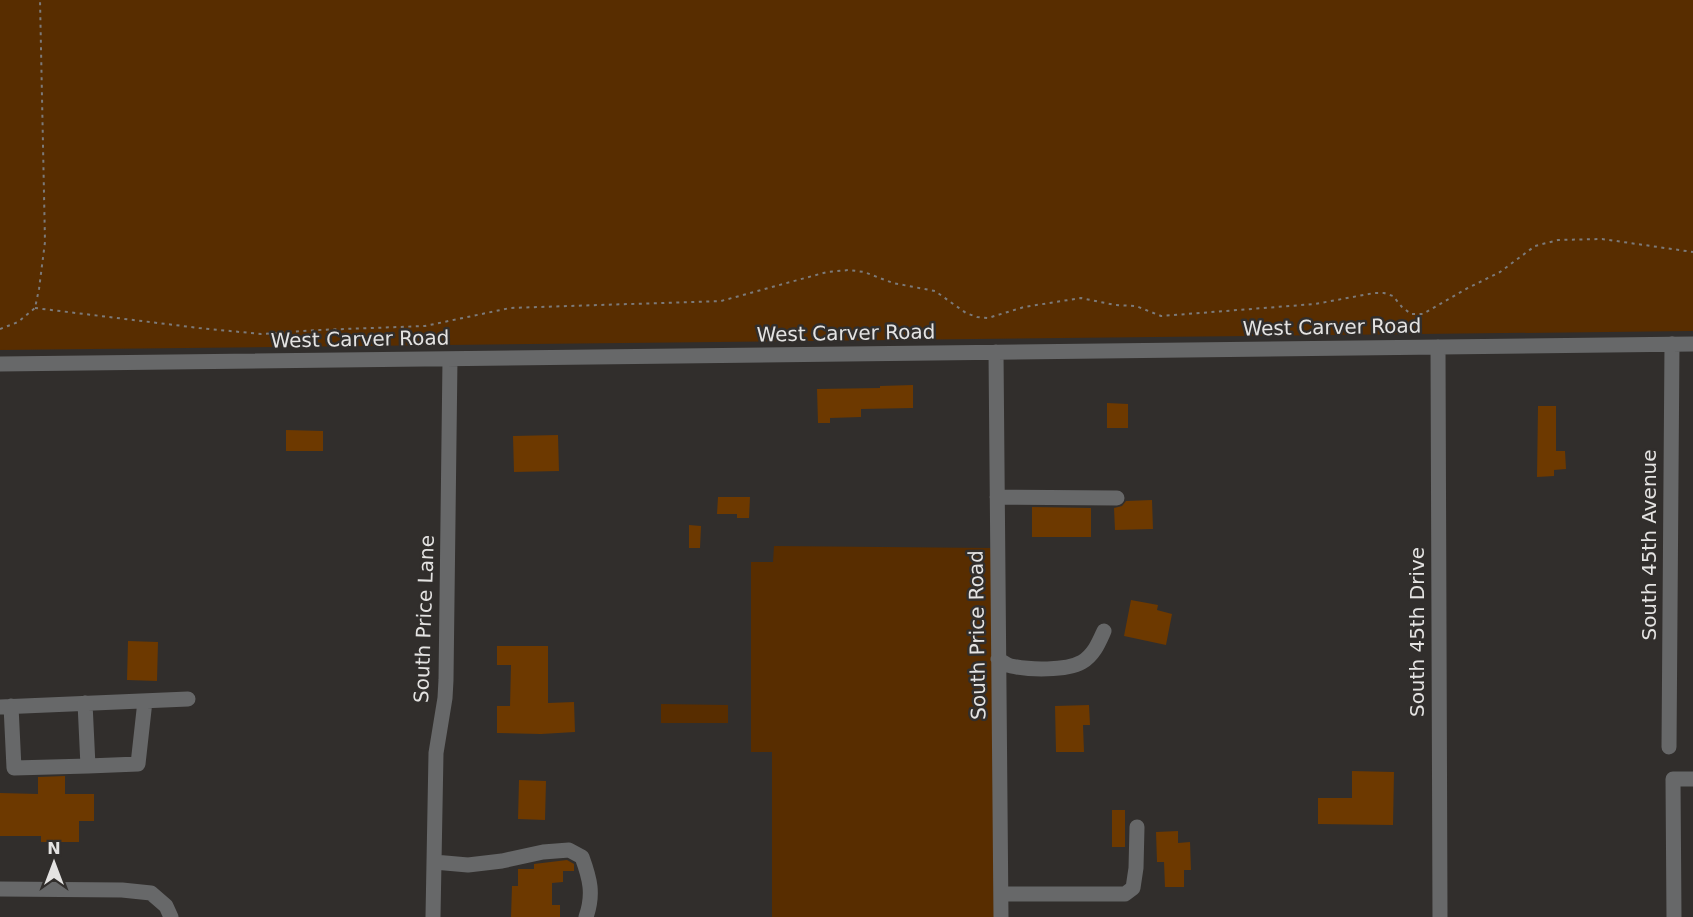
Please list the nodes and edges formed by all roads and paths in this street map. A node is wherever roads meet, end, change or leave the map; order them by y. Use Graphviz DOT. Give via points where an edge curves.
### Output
graph roads {
  1 [pos="40,0"];
  2 [pos="1693,252"];
  3 [pos="35,308"];
  4 [pos="0,329"];
  5 [pos="1672,344"];
  6 [pos="1693,344"];
  7 [pos="1438,347"];
  8 [pos="996,352"];
  9 [pos="0,364"];
  10 [pos="450,370"];
  11 [pos="997,498"];
  12 [pos="1117,498"];
  13 [pos="1104,631"];
  14 [pos="998,659"];
  15 [pos="188,699"];
  16 [pos="145,701"];
  17 [pos="85,703"];
  18 [pos="5,706"];
  19 [pos="1669,747"];
  20 [pos="88,766"];
  21 [pos="1693,779"];
  22 [pos="1137,827"];
  23 [pos="434,862"];
  24 [pos="0,889"];
  25 [pos="1001,894"];
  26 [pos="171,917"];
  27 [pos="432,917"];
  28 [pos="586,917"];
  29 [pos="1001,917"];
  30 [pos="1440,917"];
  31 [pos="1674,917"];
  1 -- 3 [label="path" via="45,242"];
  2 -- 3 [label="path" via="1602,239 1558,240 1535,246 1500,272 1423,314 1411,314 1393,297 1374,293 1315,304 1161,316 1136,306 1081,298 1024,307 988,318 966,313 935,291 849,270 827,272 721,301 510,308 425,326 261,334"];
  3 -- 4 [label="path" via="18,322"];
  5 -- 6 [label="street, West Carver Road"];
  5 -- 7 [label="street, West Carver Road"];
  5 -- 19 [label="street, South 45th Avenue"];
  7 -- 8 [label="street, West Carver Road"];
  7 -- 30 [label="street, South 45th Drive"];
  8 -- 10 [label="street, West Carver Road"];
  8 -- 11 [label="street, South Price Road"];
  9 -- 10 [label="street, West Carver Road"];
  10 -- 23 [label="street, South Price Lane" via="446,680 436,753"];
  11 -- 12 [label="street"];
  11 -- 14 [label="street, South Price Road"];
  13 -- 14 [label="street" via="1096,650 1082,662 1062,668 1022,668 1008,666"];
  14 -- 25 [label="street, South Price Road"];
  15 -- 16 [label="street"];
  16 -- 17 [label="street"];
  16 -- 20 [label="street" via="138,764"];
  17 -- 18 [label="street"];
  17 -- 20 [label="street"];
  18 -- 20 [label="street" via="14,768"];
  21 -- 31 [label="street" via="1673,778"];
  22 -- 25 [label="street" via="1133,888 1125,894"];
  23 -- 27 [label="street, South Price Lane"];
  23 -- 28 [label="street" via="468,865 569,850 582,857 590,880 591,903"];
  24 -- 26 [label="street" via="151,893 166,906"];
  25 -- 29 [label="street, South Price Road"];
}
